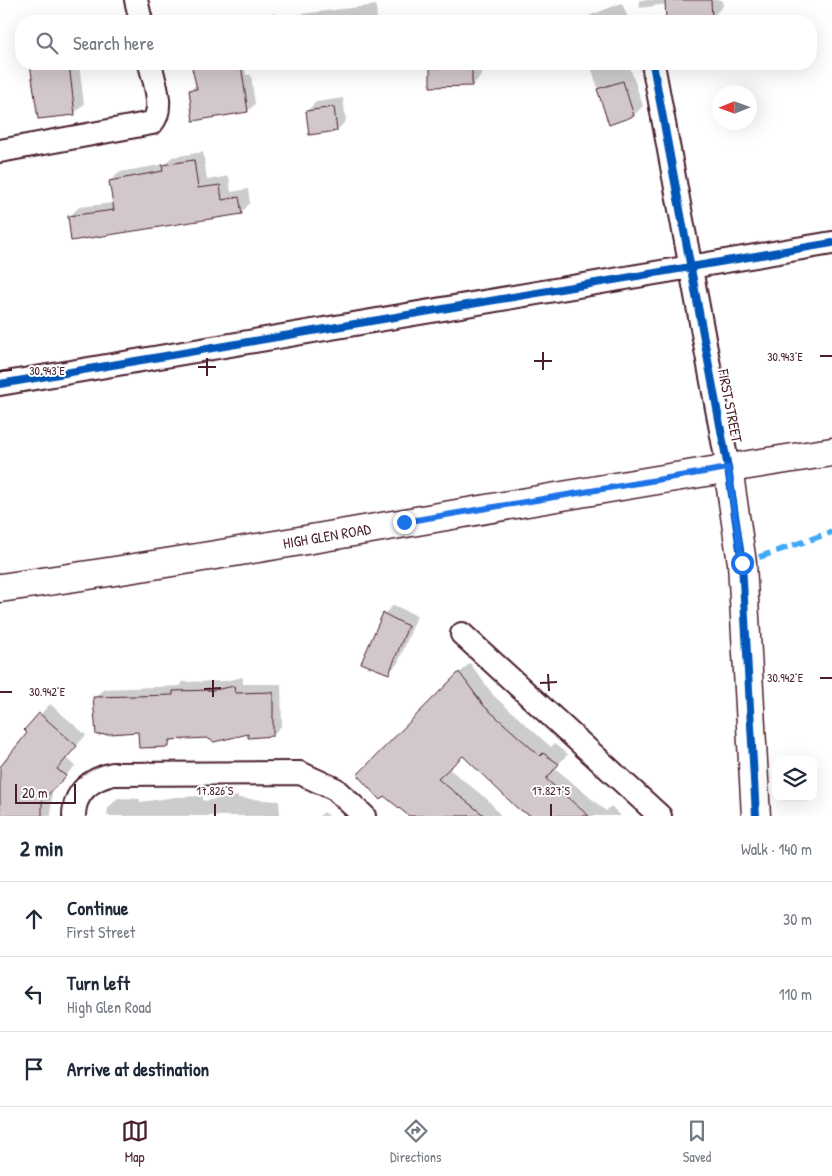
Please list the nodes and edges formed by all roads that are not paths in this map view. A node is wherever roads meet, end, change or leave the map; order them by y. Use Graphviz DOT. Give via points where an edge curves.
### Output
graph roads {
  1 [pos="136,0"];
  2 [pos="140,15"];
  3 [pos="151,70"];
  4 [pos="654,70"];
  5 [pos="0,151"];
  6 [pos="832,243"];
  7 [pos="690,268"];
  8 [pos="0,384"];
  9 [pos="832,452"];
  10 [pos="728,468"];
  11 [pos="0,588"];
  12 [pos="462,634"];
  13 [pos="74,816"];
  14 [pos="364,816"];
  15 [pos="660,816"];
  16 [pos="756,816"];
  1 -- 2 [label="street"];
  3 -- 5 [label="street" via="158,105 152,122"];
  4 -- 7 [label="street, FIRST STREET"];
  6 -- 7 [label="street"];
  7 -- 8 [label="street"];
  7 -- 10 [label="street, FIRST STREET"];
  9 -- 10 [label="main road, HIGH GLEN ROAD"];
  10 -- 11 [label="main road, HIGH GLEN ROAD" via="130,570"];
  10 -- 16 [label="main road, FIRST STREET" via="742,563"];
  12 -- 15 [label="street"];
  13 -- 14 [label="street" via="77,798 82,791 92,782 112,774 300,772 335,789"];
}
